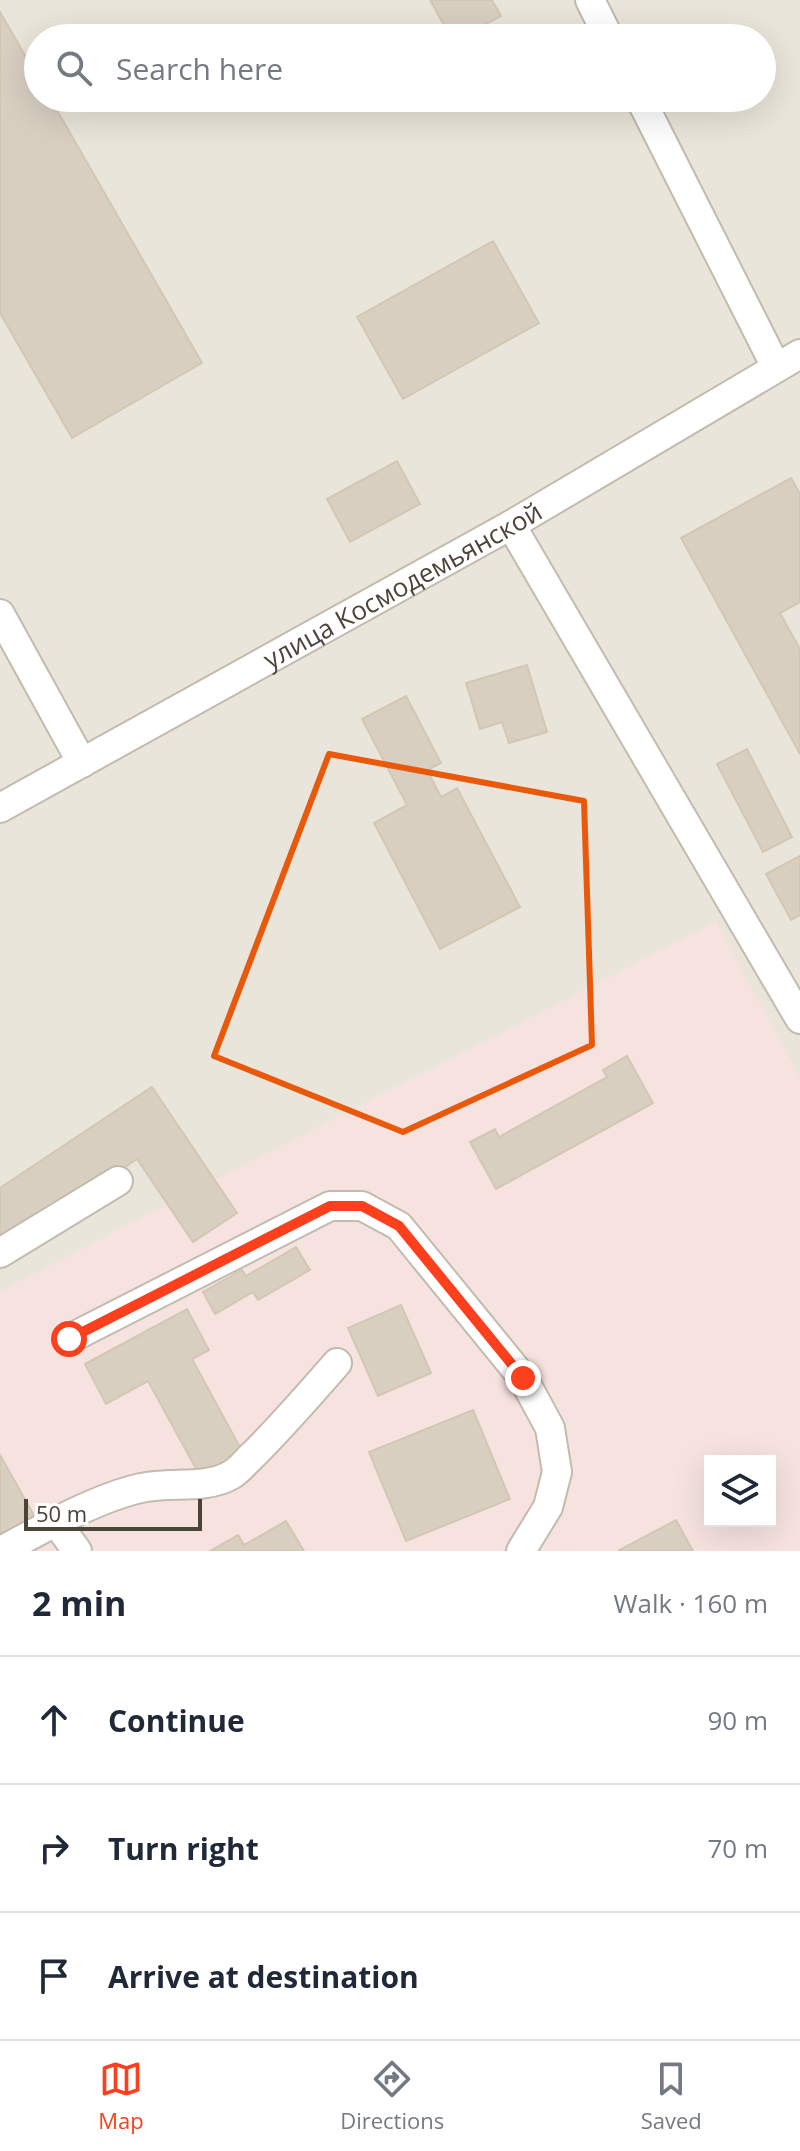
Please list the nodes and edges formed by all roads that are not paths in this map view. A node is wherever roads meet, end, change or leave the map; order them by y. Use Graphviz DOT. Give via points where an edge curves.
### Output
graph roads {
  1 [pos="590,0"];
  2 [pos="602,24"];
  3 [pos="648,112"];
  4 [pos="788,360"];
  5 [pos="511,525"];
  6 [pos="0,614"];
  7 [pos="82,763"];
  8 [pos="0,808"];
  9 [pos="800,1019"];
  10 [pos="118,1181"];
  11 [pos="0,1253"];
  12 [pos="69,1339"];
  13 [pos="337,1363"];
  14 [pos="56,1522"];
  15 [pos="1,1551"];
  16 [pos="77,1551"];
  17 [pos="521,1551"];
  1 -- 2 [label="street"];
  3 -- 4 [label="street"];
  4 -- 5 [label="street, улица Космодемьянской"];
  5 -- 7 [label="street, улица Космодемьянской"];
  5 -- 9 [label="street"];
  6 -- 7 [label="street"];
  7 -- 8 [label="street, улица Космодемьянской"];
  10 -- 11 [label="street"];
  12 -- 17 [label="street" via="330,1206 362,1206 399,1226 523,1378 550,1428 557,1472 548,1507"];
  13 -- 14 [label="street" via="233,1474 205,1484 141,1488"];
  14 -- 15 [label="street"];
  14 -- 16 [label="street"];
}
